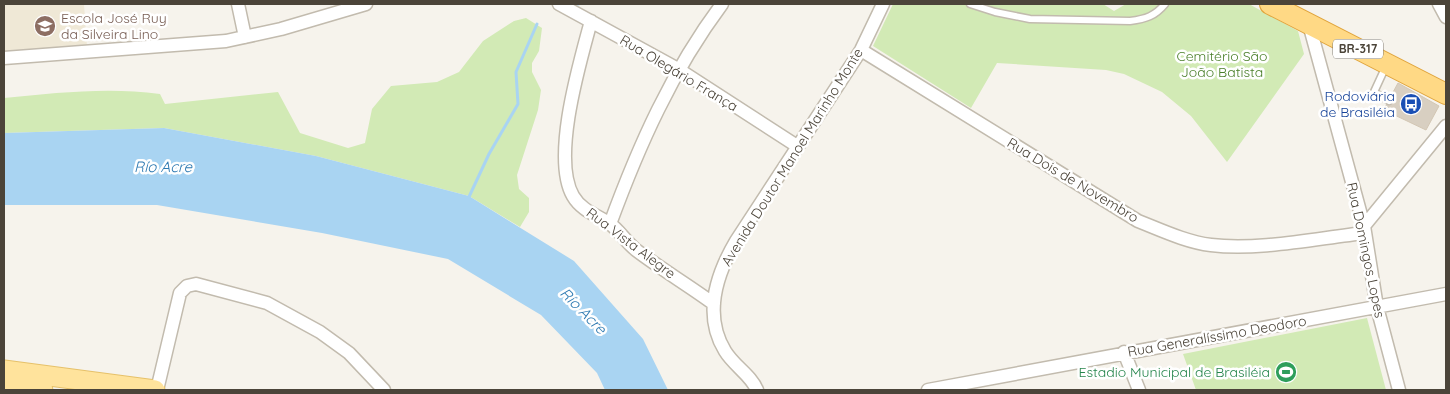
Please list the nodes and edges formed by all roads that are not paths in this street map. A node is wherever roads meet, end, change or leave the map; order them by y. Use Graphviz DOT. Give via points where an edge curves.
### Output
graph roads {
  1 [pos="238,4"];
  2 [pos="366,4"];
  3 [pos="559,4"];
  4 [pos="722,4"];
  5 [pos="883,4"];
  6 [pos="970,4"];
  7 [pos="1165,4"];
  8 [pos="1270,4"];
  9 [pos="1439,4"];
  10 [pos="1446,17"];
  11 [pos="591,21"];
  12 [pos="1309,24"];
  13 [pos="245,38"];
  14 [pos="861,50"];
  15 [pos="4,58"];
  16 [pos="1387,63"];
  17 [pos="678,69"];
  18 [pos="1446,94"];
  19 [pos="1388,101"];
  20 [pos="1446,126"];
  21 [pos="797,146"];
  22 [pos="610,224"];
  23 [pos="1365,229"];
  24 [pos="1446,294"];
  25 [pos="714,304"];
  26 [pos="1377,307"];
  27 [pos="1124,352"];
  28 [pos="4,370"];
  29 [pos="4,385"];
  30 [pos="44,390"];
  31 [pos="156,390"];
  32 [pos="384,390"];
  33 [pos="757,390"];
  34 [pos="928,390"];
  35 [pos="1139,390"];
  36 [pos="1399,390"];
  1 -- 13 [label="street"];
  2 -- 13 [label="street"];
  3 -- 11 [label="street, Rua Olegário França"];
  4 -- 17 [label="street"];
  5 -- 14 [label="street, Avenida Doutor Manoel Marinho Monte"];
  6 -- 7 [label="lane" via="1030,20 1130,22 1157,14"];
  8 -- 12 [label="highway, BR-317"];
  9 -- 10 [label="street"];
  11 -- 17 [label="street, Rua Olegário França"];
  11 -- 22 [label="street, Rua Vista Alegre" via="570,113 565,155 567,178 573,197 588,212"];
  12 -- 16 [label="highway, BR-317"];
  12 -- 23 [label="street, Rua Domingos Lopes"];
  13 -- 15 [label="street"];
  14 -- 21 [label="street, Avenida Doutor Manoel Marinho Monte"];
  14 -- 23 [label="street, Rua Dois de Novembro" via="1138,221 1173,234 1209,245 1237,247"];
  16 -- 18 [label="highway, BR-317"];
  16 -- 19 [label="lane" via="1374,92"];
  17 -- 21 [label="street, Rua Olegário França"];
  17 -- 22 [label="street" via="635,155"];
  20 -- 23 [label="street"];
  21 -- 25 [label="street, Avenida Doutor Manoel Marinho Monte" via="724,262 715,289"];
  22 -- 25 [label="street, Rua Vista Alegre" via="639,252"];
  23 -- 26 [label="street, Rua Domingos Lopes"];
  24 -- 26 [label="street, Rua Generalíssimo Deodoro"];
  25 -- 33 [label="street, Avenida Doutor Manoel Marinho Monte" via="714,324 725,351 741,372 752,379"];
  26 -- 27 [label="street, Rua Generalíssimo Deodoro"];
  26 -- 36 [label="street, Rua Domingos Lopes"];
  27 -- 34 [label="street, Rua Generalíssimo Deodoro"];
  27 -- 35 [label="street"];
  28 -- 31 [label="main road"];
  29 -- 30 [label="main road"];
  31 -- 32 [label="street" via="180,293 186,286 196,284 267,302 320,332 349,353"];
}
